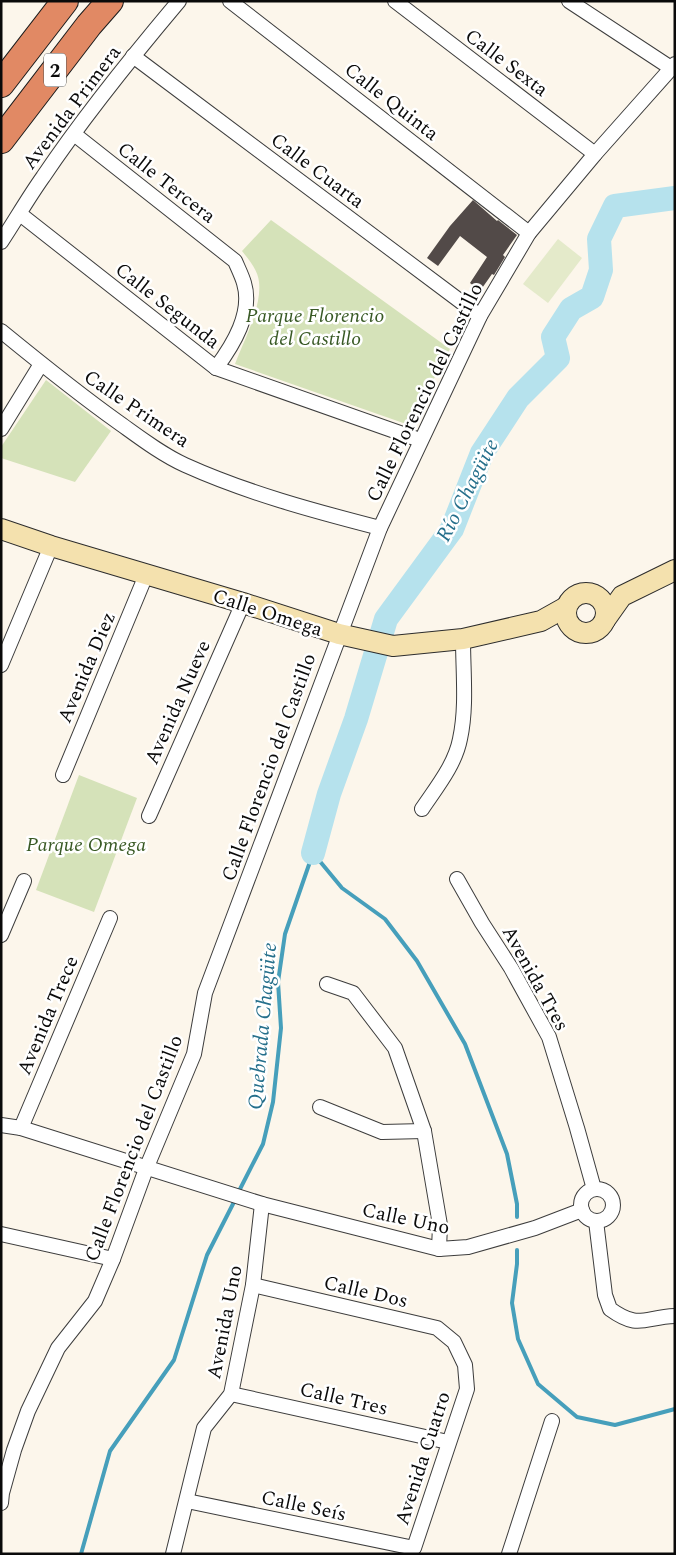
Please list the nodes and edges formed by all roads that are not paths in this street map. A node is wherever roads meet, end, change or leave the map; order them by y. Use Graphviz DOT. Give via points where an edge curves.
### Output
graph roads {
  1 [pos="65,1"];
  2 [pos="110,1"];
  3 [pos="179,1"];
  4 [pos="230,1"];
  5 [pos="395,1"];
  6 [pos="569,1"];
  7 [pos="133,56"];
  8 [pos="673,66"];
  9 [pos="1,84"];
  10 [pos="74,134"];
  11 [pos="1,140"];
  12 [pos="595,154"];
  13 [pos="20,214"];
  14 [pos="530,233"];
  15 [pos="1,242"];
  16 [pos="480,316"];
  17 [pos="1,331"];
  18 [pos="41,364"];
  19 [pos="216,368"];
  20 [pos="1,429"];
  21 [pos="420,440"];
  22 [pos="380,528"];
  23 [pos="1,529"];
  24 [pos="51,546"];
  25 [pos="675,570"];
  26 [pos="146,575"];
  27 [pos="622,596"];
  28 [pos="597,597"];
  29 [pos="243,604"];
  30 [pos="566,607"];
  31 [pos="605,620"];
  32 [pos="541,621"];
  33 [pos="571,627"];
  34 [pos="339,634"];
  35 [pos="463,640"];
  36 [pos="5,645"];
  37 [pos="1,665"];
  38 [pos="63,775"];
  39 [pos="422,809"];
  40 [pos="149,816"];
  41 [pos="457,879"];
  42 [pos="24,881"];
  43 [pos="110,918"];
  44 [pos="1,935"];
  45 [pos="327,984"];
  46 [pos="320,1107"];
  47 [pos="1,1125"];
  48 [pos="21,1128"];
  49 [pos="424,1130"];
  50 [pos="146,1169"];
  51 [pos="594,1189"];
  52 [pos="255,1202"];
  53 [pos="582,1210"];
  54 [pos="596,1221"];
  55 [pos="1,1234"];
  56 [pos="439,1249"];
  57 [pos="113,1260"];
  58 [pos="254,1285"];
  59 [pos="675,1316"];
  60 [pos="459,1353"];
  61 [pos="231,1394"];
  62 [pos="552,1421"];
  63 [pos="448,1442"];
  64 [pos="187,1501"];
  65 [pos="1,1503"];
  66 [pos="414,1548"];
  67 [pos="173,1554"];
  68 [pos="509,1554"];
  1 -- 9 [label="highway, 2"];
  2 -- 11 [label="highway, 2"];
  3 -- 7 [label="street, Avenida Primera"];
  4 -- 14 [label="street, Calle Quinta"];
  5 -- 12 [label="street, Calle Sexta"];
  6 -- 8 [label="street"];
  7 -- 10 [label="street, Avenida Primera"];
  7 -- 16 [label="street, Calle Cuarta"];
  8 -- 12 [label="street, Calle Florencio del Castillo"];
  10 -- 13 [label="street, Avenida Primera"];
  10 -- 19 [label="street, Calle Tercera" via="235,261 245,285 246,304 228,352"];
  12 -- 14 [label="street, Calle Florencio del Castillo"];
  13 -- 15 [label="street, Avenida Primera"];
  13 -- 19 [label="street, Calle Segunda"];
  14 -- 16 [label="street, Calle Florencio del Castillo"];
  16 -- 21 [label="street, Calle Florencio del Castillo"];
  17 -- 18 [label="street, Calle Primera"];
  18 -- 20 [label="street"];
  18 -- 22 [label="street, Calle Primera" via="148,444 184,464 314,511"];
  19 -- 21 [label="street, Calle Segunda"];
  21 -- 22 [label="street, Calle Florencio del Castillo"];
  22 -- 34 [label="street, Calle Florencio del Castillo"];
  23 -- 24 [label="street, Calle Omega"];
  24 -- 26 [label="street, Calle Omega"];
  24 -- 36 [label="street"];
  25 -- 27 [label="street"];
  26 -- 29 [label="street, Calle Omega"];
  26 -- 38 [label="street, Avenida Diez"];
  27 -- 28 [label="street"];
  27 -- 31 [label="street"];
  28 -- 30 [label="street" via="590,594 576,596"];
  28 -- 31 [label="street" via="605,607"];
  29 -- 34 [label="street, Calle Omega"];
  29 -- 40 [label="street, Avenida Nueve"];
  30 -- 32 [label="street, Calle Omega"];
  30 -- 33 [label="street"];
  31 -- 33 [label="street" via="590,633"];
  32 -- 33 [label="street, Calle Omega"];
  32 -- 35 [label="street, Calle Omega"];
  34 -- 35 [label="street, Calle Omega" via="394,646"];
  34 -- 50 [label="street, Calle Florencio del Castillo" via="205,993 194,1054"];
  35 -- 39 [label="street" via="464,704 460,740 450,766"];
  36 -- 37 [label="street"];
  41 -- 51 [label="street, Avenida Tres" via="549,1037"];
  42 -- 44 [label="street"];
  43 -- 48 [label="street, Avenida Trece"];
  45 -- 49 [label="street" via="353,993 395,1048"];
  46 -- 49 [label="street" via="382,1132"];
  47 -- 48 [label="street, Calle Uno"];
  48 -- 50 [label="street, Calle Uno"];
  49 -- 56 [label="street" via="440,1225"];
  50 -- 52 [label="street, Calle Uno"];
  50 -- 57 [label="street, Calle Florencio del Castillo"];
  51 -- 53 [label="street" via="582,1199"];
  51 -- 54 [label="street" via="606,1191 613,1200 608,1217"];
  52 -- 56 [label="street, Calle Uno"];
  52 -- 58 [label="street, Avenida Uno"];
  53 -- 54 [label="street"];
  53 -- 56 [label="street, Calle Uno" via="535,1228 468,1247"];
  54 -- 59 [label="street" via="605,1295 610,1309 628,1320 639,1322"];
  55 -- 57 [label="street"];
  57 -- 65 [label="street, Calle Florencio del Castillo" via="95,1301 58,1348 28,1411"];
  58 -- 60 [label="street, Calle Dos" via="437,1328 454,1342"];
  58 -- 61 [label="street, Avenida Uno"];
  60 -- 63 [label="street, Avenida Cuatro" via="465,1364 467,1388"];
  61 -- 63 [label="street, Calle Tres"];
  61 -- 64 [label="street, Avenida Uno" via="204,1428"];
  62 -- 68 [label="street"];
  63 -- 66 [label="street, Avenida Cuatro"];
  64 -- 66 [label="street, Calle Seís"];
  64 -- 67 [label="street, Avenida Uno"];
}
